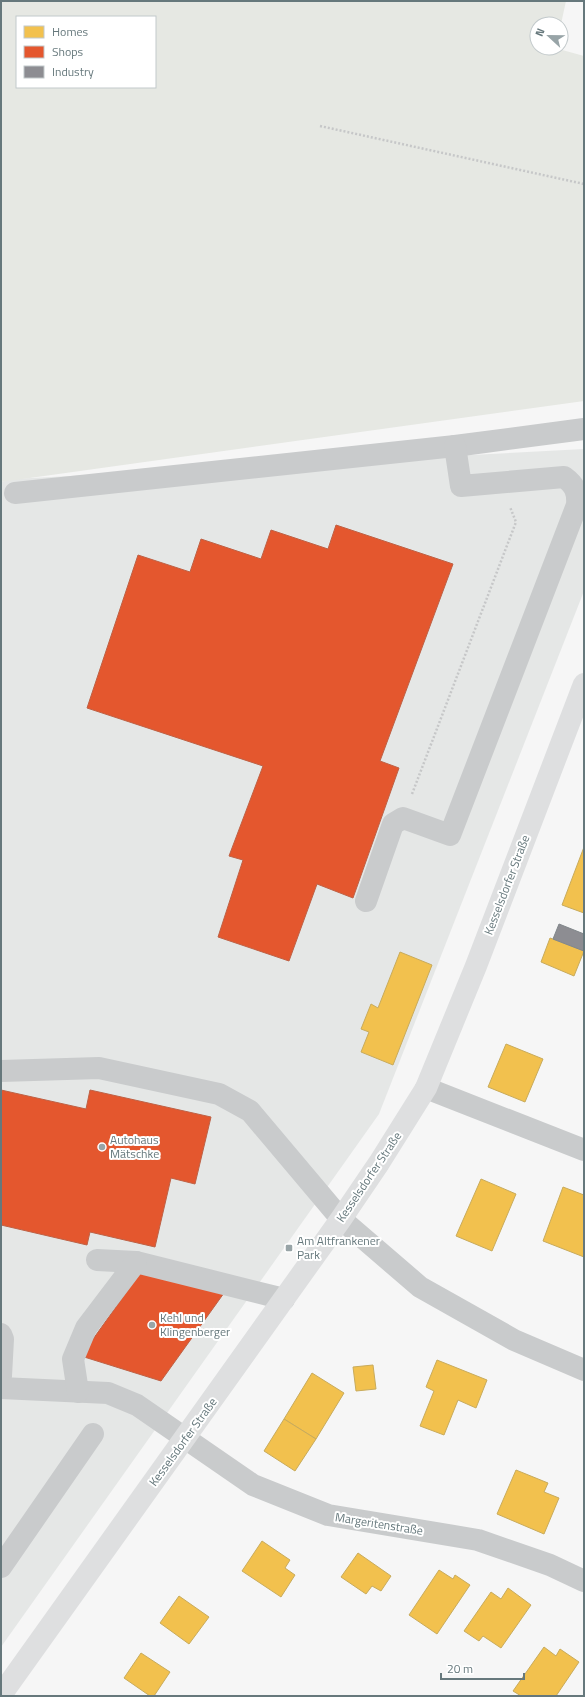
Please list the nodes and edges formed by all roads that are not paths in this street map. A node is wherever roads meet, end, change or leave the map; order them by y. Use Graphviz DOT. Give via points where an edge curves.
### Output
graph roads {
  1 [pos="584,430"];
  2 [pos="455,446"];
  3 [pos="15,493"];
  4 [pos="584,684"];
  5 [pos="366,901"];
  6 [pos="1,1071"];
  7 [pos="426,1088"];
  8 [pos="584,1150"];
  9 [pos="341,1219"];
  10 [pos="97,1260"];
  11 [pos="136,1262"];
  12 [pos="284,1299"];
  13 [pos="1,1334"];
  14 [pos="584,1370"];
  15 [pos="1,1376"];
  16 [pos="1,1388"];
  17 [pos="78,1392"];
  18 [pos="93,1434"];
  19 [pos="186,1438"];
  20 [pos="1,1567"];
  21 [pos="584,1581"];
  22 [pos="1,1695"];
  1 -- 2 [label="street"];
  2 -- 3 [label="street"];
  2 -- 5 [label="street" via="460,486 564,477 574,484 578,495 577,505 450,835 403,818 393,824"];
  4 -- 7 [label="main road, Kesselsdorfer Straße" via="476,966"];
  6 -- 9 [label="street" via="99,1068 219,1094 250,1111"];
  7 -- 8 [label="street"];
  7 -- 9 [label="main road, Kesselsdorfer Straße"];
  9 -- 12 [label="main road, Kesselsdorfer Straße"];
  9 -- 14 [label="street" via="420,1287 514,1340"];
  10 -- 11 [label="street"];
  11 -- 12 [label="street"];
  11 -- 17 [label="street" via="86,1328 73,1359"];
  12 -- 19 [label="main road, Kesselsdorfer Straße"];
  13 -- 15 [label="street"];
  16 -- 17 [label="street, Margeritenstraße"];
  17 -- 19 [label="street, Margeritenstraße" via="108,1394 137,1405"];
  18 -- 20 [label="street"];
  19 -- 21 [label="street, Margeritenstraße" via="253,1485 328,1515 478,1540 550,1565"];
  19 -- 22 [label="main road, Kesselsdorfer Straße"];
}
